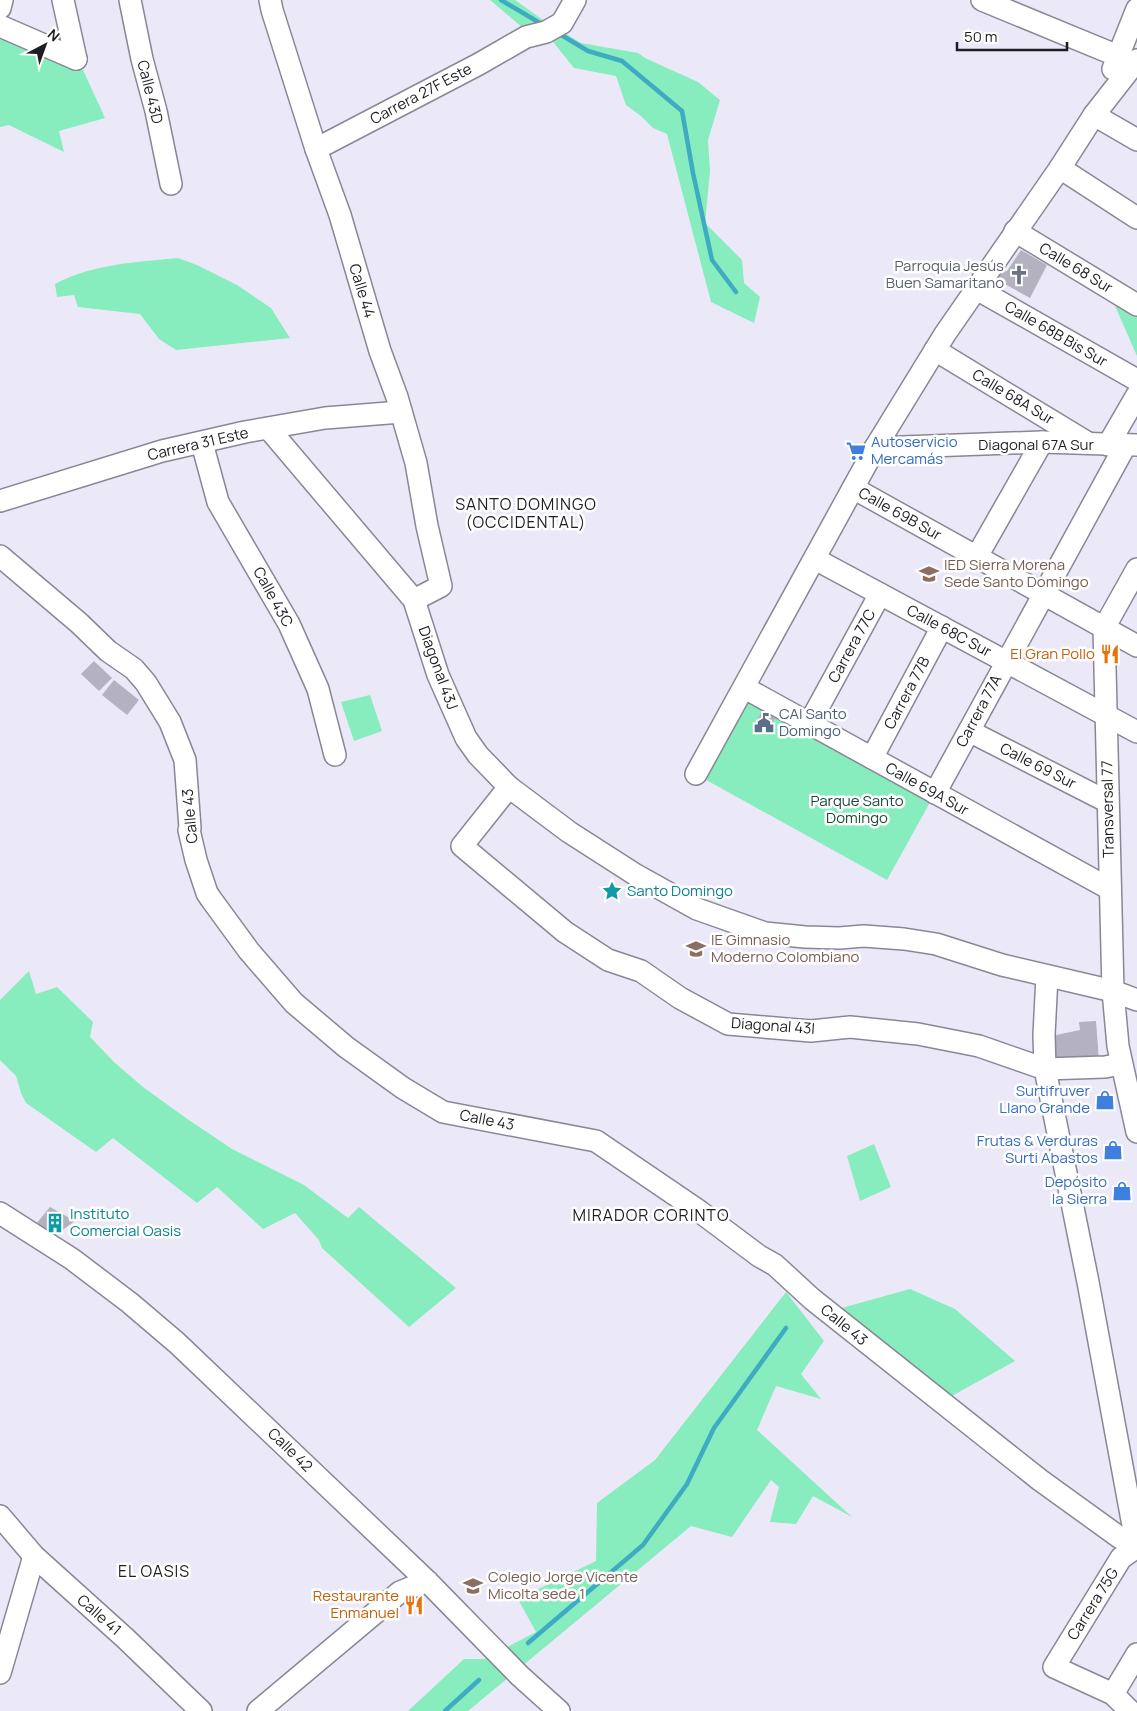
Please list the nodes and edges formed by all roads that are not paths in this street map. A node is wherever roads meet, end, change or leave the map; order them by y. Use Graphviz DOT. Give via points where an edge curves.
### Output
graph roads {
  1 [pos="2,0"];
  2 [pos="63,0"];
  3 [pos="130,0"];
  4 [pos="270,0"];
  5 [pos="575,0"];
  6 [pos="982,0"];
  7 [pos="0,8"];
  8 [pos="1137,9"];
  9 [pos="0,26"];
  10 [pos="1127,58"];
  11 [pos="1094,115"];
  12 [pos="1137,140"];
  13 [pos="316,149"];
  14 [pos="1060,168"];
  15 [pos="171,184"];
  16 [pos="1137,218"];
  17 [pos="1016,231"];
  18 [pos="975,288"];
  19 [pos="1137,305"];
  20 [pos="935,350"];
  21 [pos="1137,380"];
  22 [pos="1137,395"];
  23 [pos="401,412"];
  24 [pos="269,429"];
  25 [pos="1042,442"];
  26 [pos="202,443"];
  27 [pos="1115,445"];
  28 [pos="875,448"];
  29 [pos="853,488"];
  30 [pos="0,502"];
  31 [pos="0,556"];
  32 [pos="976,558"];
  33 [pos="815,559"];
  34 [pos="1137,570"];
  35 [pos="880,594"];
  36 [pos="1043,594"];
  37 [pos="414,600"];
  38 [pos="942,627"];
  39 [pos="1104,628"];
  40 [pos="1137,646"];
  41 [pos="1006,662"];
  42 [pos="745,688"];
  43 [pos="1106,715"];
  44 [pos="809,724"];
  45 [pos="969,731"];
  46 [pos="1137,732"];
  47 [pos="335,755"];
  48 [pos="872,758"];
  49 [pos="696,774"];
  50 [pos="509,787"];
  51 [pos="935,793"];
  52 [pos="1108,802"];
  53 [pos="1110,889"];
  54 [pos="1046,976"];
  55 [pos="1113,991"];
  56 [pos="1137,1000"];
  57 [pos="1121,1064"];
  58 [pos="1045,1069"];
  59 [pos="1137,1132"];
  60 [pos="0,1213"];
  61 [pos="0,1516"];
  62 [pos="1137,1547"];
  63 [pos="34,1556"];
  64 [pos="427,1581"];
  65 [pos="1137,1654"];
  66 [pos="0,1673"];
  67 [pos="1113,1694"];
  68 [pos="201,1711"];
  69 [pos="258,1711"];
  70 [pos="559,1711"];
  71 [pos="1130,1711"];
  1 -- 7 [label="street"];
  2 -- 9 [label="street" via="76,59"];
  3 -- 15 [label="street, Calle 43D"];
  4 -- 13 [label="street, Calle 44"];
  5 -- 13 [label="street, Carrera 27F Este" via="562,23 546,32 526,37"];
  6 -- 10 [label="street"];
  8 -- 10 [label="street"];
  10 -- 11 [label="street"];
  11 -- 12 [label="street"];
  11 -- 14 [label="street"];
  13 -- 23 [label="street, Calle 44" via="340,214"];
  14 -- 16 [label="street"];
  14 -- 17 [label="street"];
  17 -- 18 [label="street"];
  17 -- 19 [label="street, Calle 68 Sur"];
  18 -- 20 [label="street"];
  18 -- 21 [label="street, Calle 68B Bis Sur"];
  20 -- 27 [label="street, Calle 68A Sur"];
  20 -- 28 [label="street"];
  22 -- 27 [label="street, Carrera 77A"];
  23 -- 24 [label="street, Carrera 31 Este" via="325,418"];
  23 -- 37 [label="street, Calle 44" via="416,464 441,586"];
  24 -- 26 [label="street, Carrera 31 Este"];
  24 -- 37 [label="street, Diagonal 43J"];
  25 -- 27 [label="street, Diagonal 67A Sur"];
  25 -- 28 [label="street, Diagonal 67A Sur"];
  25 -- 32 [label="street"];
  26 -- 30 [label="street, Carrera 31 Este" via="162,451"];
  26 -- 47 [label="street, Calle 43C" via="218,502 289,624 318,689"];
  27 -- 36 [label="street, Carrera 77A"];
  28 -- 29 [label="street"];
  29 -- 32 [label="street, Calle 69B Sur"];
  29 -- 33 [label="street"];
  31 -- 62 [label="street, Calle 43" via="108,651 134,669 146,683 170,722 185,760 188,830 207,893 249,951 294,1003 346,1047 443,1112 596,1141 775,1265 812,1299 1033,1474"];
  32 -- 36 [label="street, Calle 69B Sur"];
  33 -- 35 [label="street, Calle 68C Sur"];
  33 -- 42 [label="street"];
  34 -- 39 [label="street"];
  35 -- 38 [label="street, Calle 68C Sur"];
  35 -- 44 [label="street, Carrera 77C"];
  36 -- 39 [label="street, Calle 69B Sur"];
  36 -- 41 [label="street, Carrera 77A"];
  37 -- 50 [label="street, Diagonal 43J" via="438,676 466,738"];
  38 -- 41 [label="street, Calle 68C Sur"];
  38 -- 48 [label="street, Carrera 77B"];
  39 -- 40 [label="street, Calle 69B Sur"];
  39 -- 43 [label="street, Transversal 77"];
  41 -- 43 [label="street, Calle 68C Sur"];
  41 -- 45 [label="street, Carrera 77A"];
  42 -- 44 [label="street, Calle 69A Sur"];
  42 -- 49 [label="street"];
  43 -- 46 [label="street, Calle 68C Sur"];
  43 -- 52 [label="street, Transversal 77"];
  44 -- 48 [label="street, Calle 69A Sur"];
  45 -- 51 [label="street, Carrera 77A"];
  45 -- 52 [label="street, Calle 69 Sur"];
  48 -- 51 [label="street, Calle 69A Sur"];
  50 -- 54 [label="street, Diagonal 43J" via="569,832 636,875 697,909 765,933 912,940"];
  50 -- 58 [label="street, Diagonal 43I" via="462,846 565,932 608,960 641,971 680,998 728,1024 810,1031 850,1027 918,1034 979,1046"];
  51 -- 53 [label="street, Calle 69A Sur"];
  52 -- 53 [label="street, Transversal 77"];
  53 -- 55 [label="street, Transversal 77"];
  54 -- 55 [label="street"];
  54 -- 58 [label="street"];
  55 -- 56 [label="street"];
  55 -- 57 [label="street, Transversal 77"];
  57 -- 58 [label="street" via="1105,1068"];
  57 -- 59 [label="street, Transversal 77"];
  58 -- 62 [label="street"];
  60 -- 64 [label="street, Calle 42" via="72,1259 136,1308"];
  61 -- 63 [label="street, Calle 41"];
  62 -- 67 [label="street, Carrera 75G" via="1121,1558 1054,1667"];
  63 -- 66 [label="street"];
  63 -- 68 [label="street, Calle 41"];
  64 -- 69 [label="street" via="400,1592"];
  64 -- 70 [label="street, Calle 42"];
  65 -- 67 [label="street"];
  67 -- 71 [label="street"];
}
